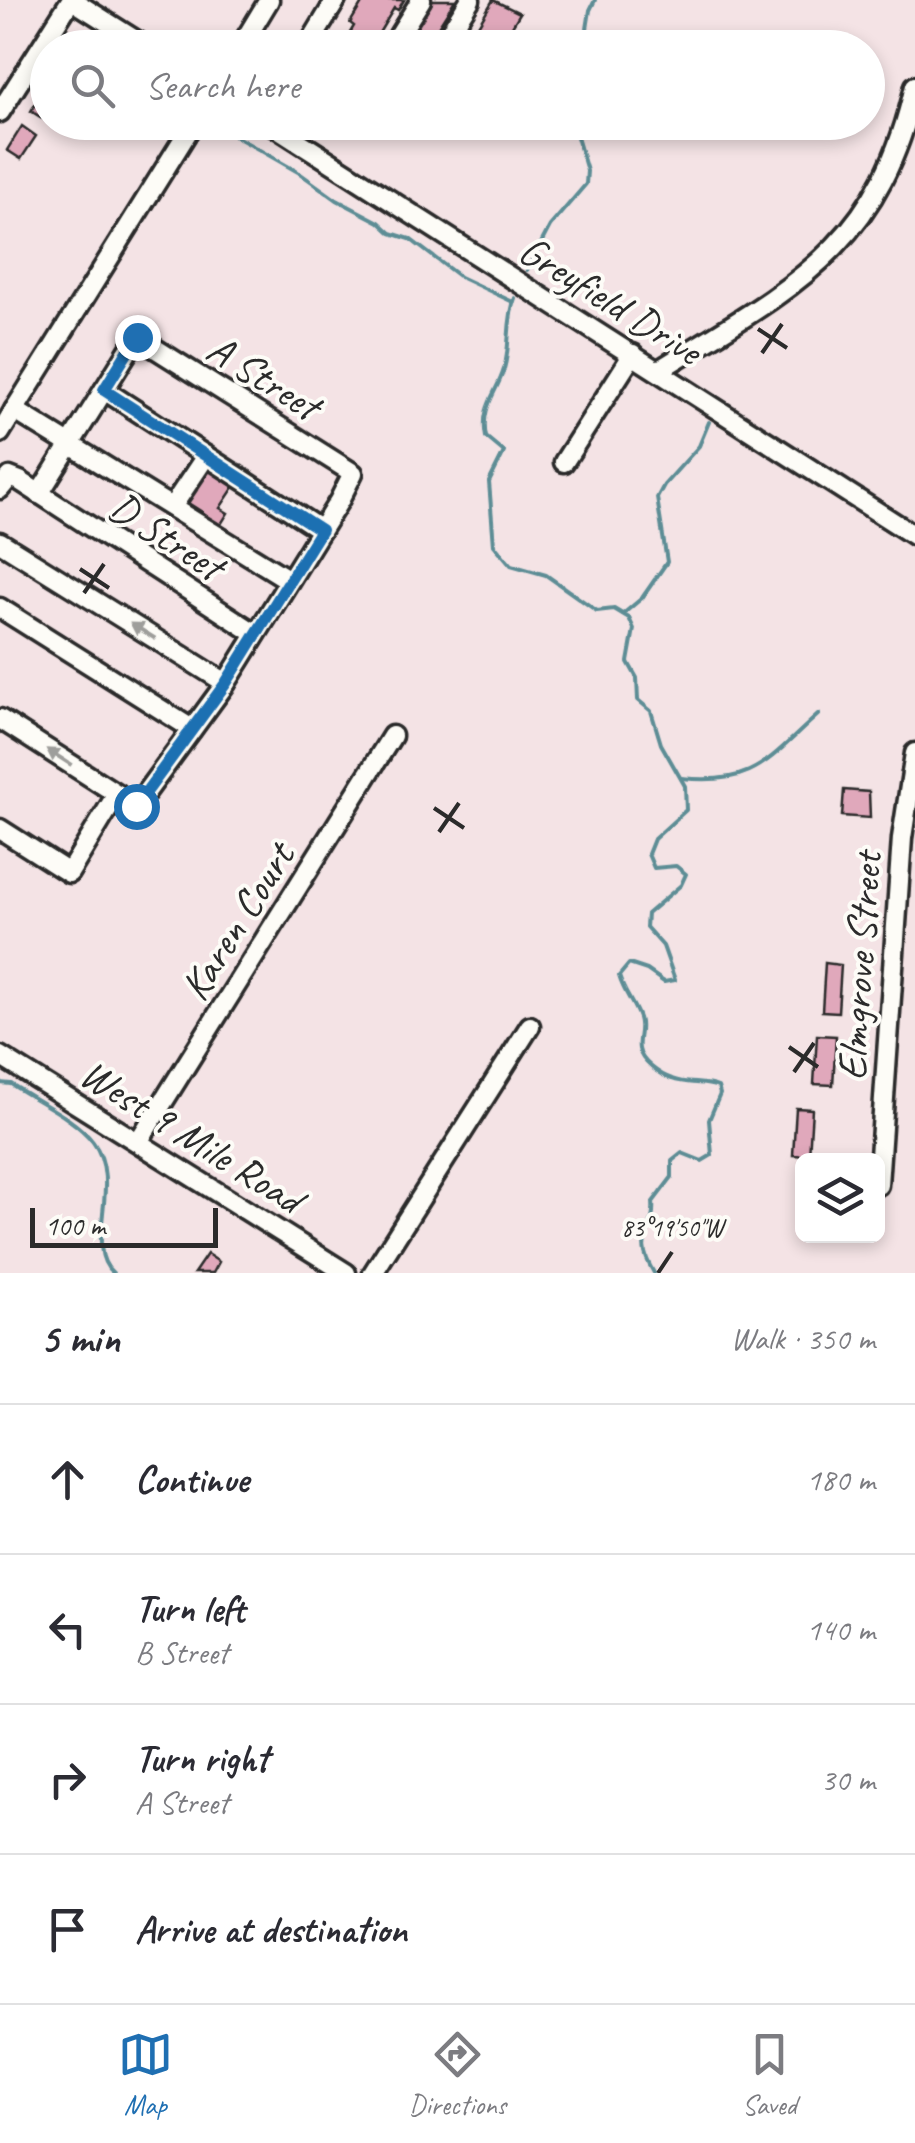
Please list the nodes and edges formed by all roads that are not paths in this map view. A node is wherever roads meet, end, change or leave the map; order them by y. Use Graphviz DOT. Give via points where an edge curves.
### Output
graph roads {
  1 [pos="71,0"];
  2 [pos="269,0"];
  3 [pos="336,0"];
  4 [pos="421,0"];
  5 [pos="470,0"];
  6 [pos="52,30"];
  7 [pos="119,30"];
  8 [pos="251,30"];
  9 [pos="317,30"];
  10 [pos="400,30"];
  11 [pos="451,30"];
  12 [pos="30,65"];
  13 [pos="915,86"];
  14 [pos="0,112"];
  15 [pos="183,140"];
  16 [pos="296,140"];
  17 [pos="634,354"];
  18 [pos="659,370"];
  19 [pos="104,390"];
  20 [pos="14,410"];
  21 [pos="0,433"];
  22 [pos="70,444"];
  23 [pos="206,456"];
  24 [pos="564,462"];
  25 [pos="0,489"];
  26 [pos="40,494"];
  27 [pos="172,507"];
  28 [pos="321,530"];
  29 [pos="915,536"];
  30 [pos="0,542"];
  31 [pos="288,580"];
  32 [pos="0,608"];
  33 [pos="256,634"];
  34 [pos="226,683"];
  35 [pos="0,718"];
  36 [pos="192,729"];
  37 [pos="392,736"];
  38 [pos="915,753"];
  39 [pos="117,794"];
  40 [pos="0,829"];
  41 [pos="530,1026"];
  42 [pos="0,1056"];
  43 [pos="138,1142"];
  44 [pos="880,1153"];
  45 [pos="346,1273"];
  46 [pos="373,1273"];
  1 -- 6 [label="street"];
  1 -- 7 [label="street"];
  2 -- 8 [label="street"];
  3 -- 9 [label="street"];
  4 -- 10 [label="street"];
  5 -- 11 [label="street"];
  12 -- 14 [label="street"];
  13 -- 18 [label="street" via="888,170 833,250 792,287"];
  15 -- 20 [label="street"];
  16 -- 17 [label="street, Greyfield Drive"];
  17 -- 18 [label="street, Greyfield Drive"];
  17 -- 24 [label="street"];
  18 -- 29 [label="street, Greyfield Drive"];
  19 -- 22 [label="street, A Street"];
  19 -- 23 [label="street"];
  19 -- 28 [label="street, A Street" via="137,337 353,473"];
  20 -- 21 [label="street"];
  20 -- 22 [label="street"];
  22 -- 26 [label="street, A Street"];
  22 -- 27 [label="street"];
  23 -- 27 [label="street"];
  23 -- 28 [label="street"];
  25 -- 26 [label="street" via="10,477"];
  26 -- 33 [label="street, D Street"];
  27 -- 31 [label="street"];
  28 -- 31 [label="street"];
  34 -- 30 [label="street, one-way"];
  31 -- 33 [label="street"];
  32 -- 36 [label="street"];
  33 -- 34 [label="street"];
  34 -- 36 [label="street"];
  39 -- 35 [label="street, one-way"];
  36 -- 39 [label="street" via="136,806"];
  37 -- 43 [label="street, Karen Court"];
  38 -- 44 [label="street, Elmgrove Street" via="902,838"];
  39 -- 40 [label="street" via="69,873"];
  41 -- 46 [label="street"];
  42 -- 43 [label="street, West 9 Mile Road"];
  43 -- 45 [label="street, West 9 Mile Road"];
}
